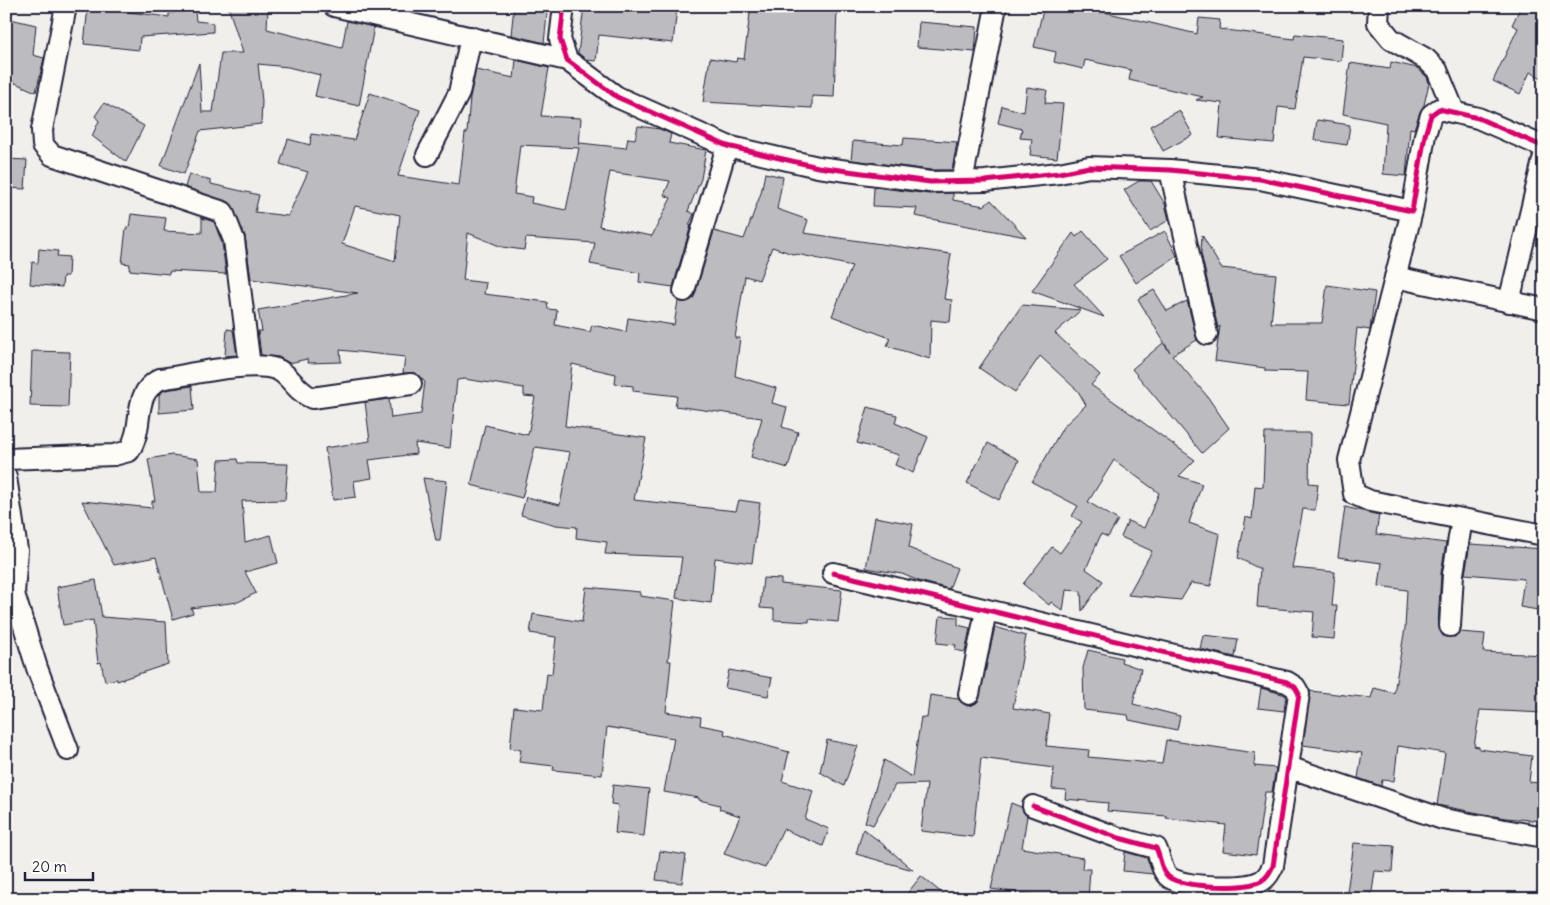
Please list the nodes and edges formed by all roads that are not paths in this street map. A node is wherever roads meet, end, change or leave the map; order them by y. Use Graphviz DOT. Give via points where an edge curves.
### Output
graph roads {
  1 [pos="66,6"];
  2 [pos="334,6"];
  3 [pos="564,6"];
  4 [pos="996,6"];
  5 [pos="1379,6"];
  6 [pos="472,37"];
  7 [pos="567,60"];
  8 [pos="1454,111"];
  9 [pos="727,146"];
  10 [pos="1544,147"];
  11 [pos="427,155"];
  12 [pos="1544,156"];
  13 [pos="1170,170"];
  14 [pos="962,182"];
  15 [pos="1412,211"];
  16 [pos="1395,277"];
  17 [pos="684,290"];
  18 [pos="1509,302"];
  19 [pos="1544,309"];
  20 [pos="1208,334"];
  21 [pos="250,366"];
  22 [pos="411,384"];
  23 [pos="6,459"];
  24 [pos="6,477"];
  25 [pos="1462,519"];
  26 [pos="1544,534"];
  27 [pos="833,573"];
  28 [pos="10,581"];
  29 [pos="986,611"];
  30 [pos="1450,626"];
  31 [pos="969,694"];
  32 [pos="68,750"];
  33 [pos="1288,767"];
  34 [pos="1033,806"];
  35 [pos="1544,837"];
  1 -- 21 [label="street" via="42,130 43,145 52,155 223,212 234,240"];
  2 -- 6 [label="street"];
  3 -- 7 [label="street" via="560,39"];
  4 -- 14 [label="street"];
  5 -- 8 [label="street" via="1378,23 1391,39 1426,59 1437,70"];
  6 -- 7 [label="street"];
  6 -- 11 [label="street" via="459,93"];
  7 -- 9 [label="street" via="617,97"];
  8 -- 10 [label="street"];
  8 -- 15 [label="street" via="1439,110 1431,115"];
  9 -- 14 [label="street" via="818,167 930,182"];
  9 -- 17 [label="street"];
  12 -- 18 [label="street"];
  13 -- 14 [label="street" via="1089,166 1059,173"];
  13 -- 15 [label="street" via="1260,179"];
  13 -- 20 [label="street"];
  15 -- 16 [label="street"];
  16 -- 18 [label="street"];
  16 -- 25 [label="street" via="1349,460 1354,494 1370,501"];
  18 -- 19 [label="street"];
  21 -- 22 [label="street" via="277,369 302,394 312,398"];
  21 -- 23 [label="street" via="160,379 148,385 142,395 136,439 129,450 114,455"];
  24 -- 28 [label="street" via="17,550"];
  25 -- 26 [label="street"];
  25 -- 30 [label="street" via="1453,574"];
  27 -- 29 [label="street"];
  28 -- 32 [label="street" via="37,668"];
  29 -- 31 [label="street"];
  29 -- 33 [label="street" via="1288,682 1299,694"];
  33 -- 34 [label="street" via="1273,866 1260,882 1225,888 1172,879 1162,868 1156,848"];
  33 -- 35 [label="street" via="1442,819"];
}
